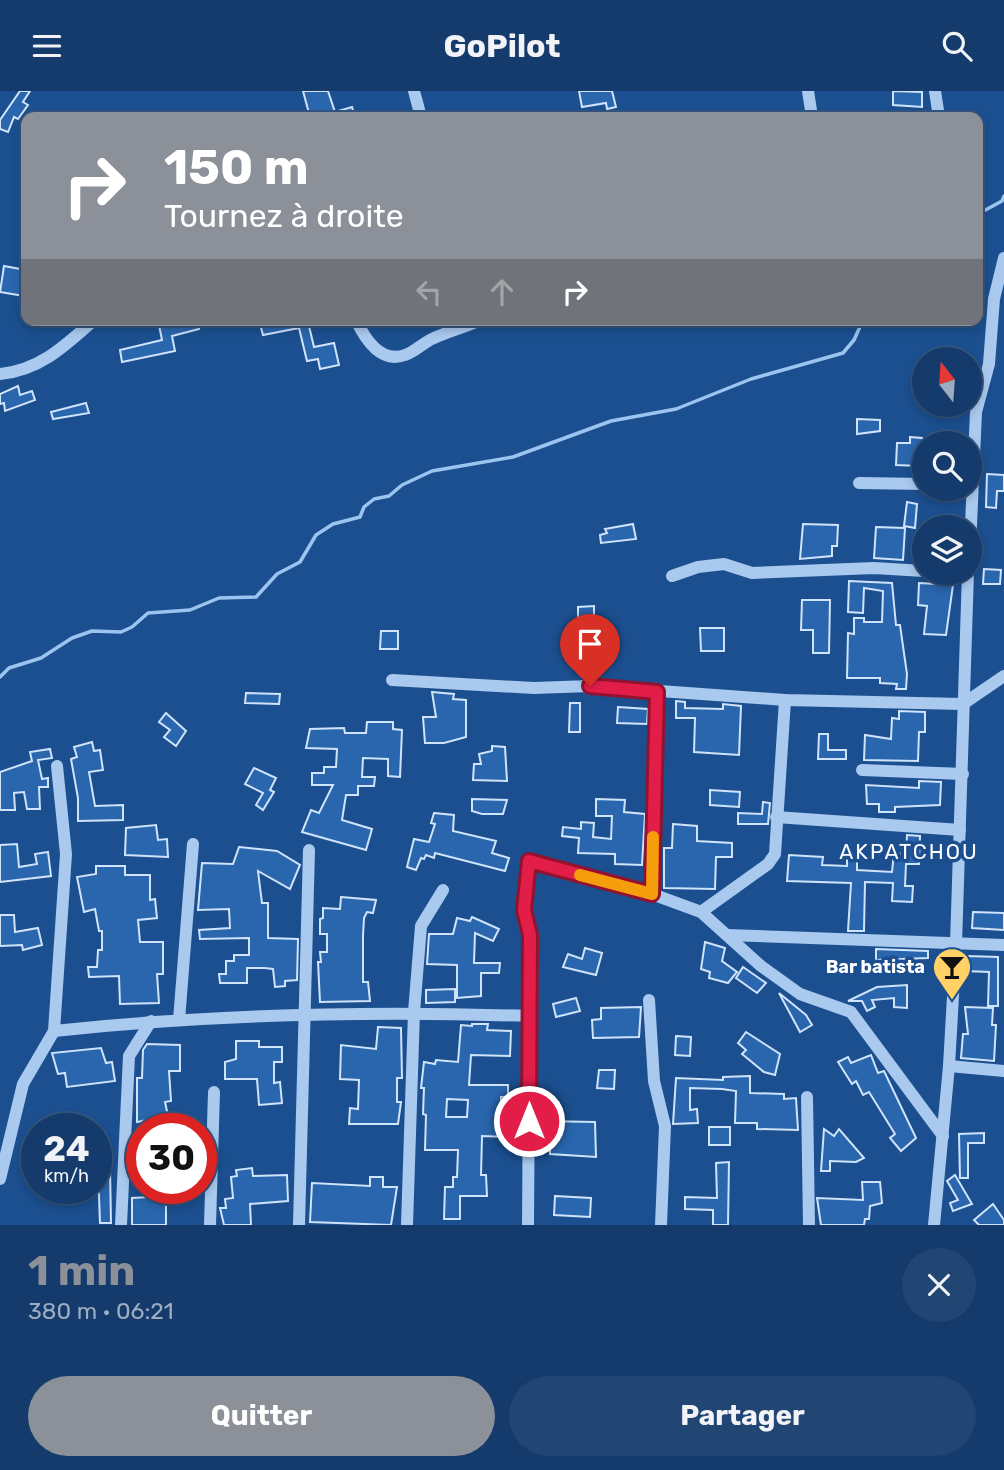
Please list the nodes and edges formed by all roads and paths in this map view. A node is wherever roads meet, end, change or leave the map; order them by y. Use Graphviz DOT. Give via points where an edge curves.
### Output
graph roads {
  1 [pos="414,91"];
  2 [pos="808,91"];
  3 [pos="935,91"];
  4 [pos="420,112"];
  5 [pos="811,112"];
  6 [pos="938,112"];
  7 [pos="1004,258"];
  8 [pos="87,326"];
  9 [pos="359,326"];
  10 [pos="466,326"];
  11 [pos="0,374"];
  12 [pos="975,431"];
  13 [pos="859,483"];
  14 [pos="912,484"];
  15 [pos="912,570"];
  16 [pos="672,576"];
  17 [pos="968,585"];
  18 [pos="1004,676"];
  19 [pos="392,680"];
  20 [pos="657,692"];
  21 [pos="785,699"];
  22 [pos="963,704"];
  23 [pos="57,766"];
  24 [pos="862,770"];
  25 [pos="963,774"];
  26 [pos="776,817"];
  27 [pos="960,829"];
  28 [pos="193,845"];
  29 [pos="309,850"];
  30 [pos="443,890"];
  31 [pos="652,894"];
  32 [pos="701,912"];
  33 [pos="727,935"];
  34 [pos="956,944"];
  35 [pos="1004,945"];
  36 [pos="649,1000"];
  37 [pos="414,1012"];
  38 [pos="530,1016"];
  39 [pos="305,1017"];
  40 [pos="179,1020"];
  41 [pos="152,1021"];
  42 [pos="54,1031"];
  43 [pos="949,1066"];
  44 [pos="1004,1071"];
  45 [pos="214,1092"];
  46 [pos="807,1097"];
  47 [pos="943,1136"];
  48 [pos="0,1179"];
  49 [pos="121,1225"];
  50 [pos="210,1225"];
  51 [pos="299,1225"];
  52 [pos="407,1225"];
  53 [pos="528,1225"];
  54 [pos="661,1225"];
  55 [pos="809,1225"];
  56 [pos="934,1225"];
  1 -- 4 [label="street"];
  2 -- 5 [label="street"];
  3 -- 6 [label="street"];
  7 -- 12 [label="street"];
  8 -- 11 [label="street" via="55,355 19,372"];
  9 -- 10 [label="street" via="375,350 389,356 405,355"];
  13 -- 14 [label="street"];
  15 -- 16 [label="street" via="752,573 724,563"];
  17 -- 22 [label="street"];
  18 -- 22 [label="street"];
  19 -- 20 [label="street"];
  20 -- 21 [label="street"];
  20 -- 31 [label="street"];
  21 -- 22 [label="street"];
  21 -- 26 [label="street"];
  22 -- 25 [label="street"];
  23 -- 42 [label="street" via="66,853"];
  24 -- 25 [label="street"];
  25 -- 27 [label="street"];
  26 -- 27 [label="street"];
  26 -- 32 [label="street" via="773,859"];
  27 -- 34 [label="street"];
  28 -- 40 [label="street"];
  29 -- 39 [label="street"];
  30 -- 37 [label="street" via="421,926"];
  31 -- 32 [label="street"];
  31 -- 38 [label="street" via="529,861 524,910 530,935"];
  32 -- 33 [label="street"];
  33 -- 34 [label="street"];
  33 -- 47 [label="street" via="800,994 851,1012"];
  34 -- 35 [label="street"];
  34 -- 43 [label="street"];
  36 -- 54 [label="street" via="654,1081 665,1126"];
  37 -- 38 [label="street"];
  37 -- 39 [label="street"];
  37 -- 52 [label="street"];
  38 -- 53 [label="street"];
  39 -- 40 [label="street"];
  39 -- 51 [label="street"];
  40 -- 41 [label="street"];
  41 -- 42 [label="street"];
  41 -- 49 [label="street" via="130,1056"];
  42 -- 48 [label="street" via="23,1084"];
  43 -- 44 [label="street"];
  43 -- 47 [label="street"];
  45 -- 50 [label="street"];
  46 -- 55 [label="street"];
  47 -- 56 [label="street"];
}
